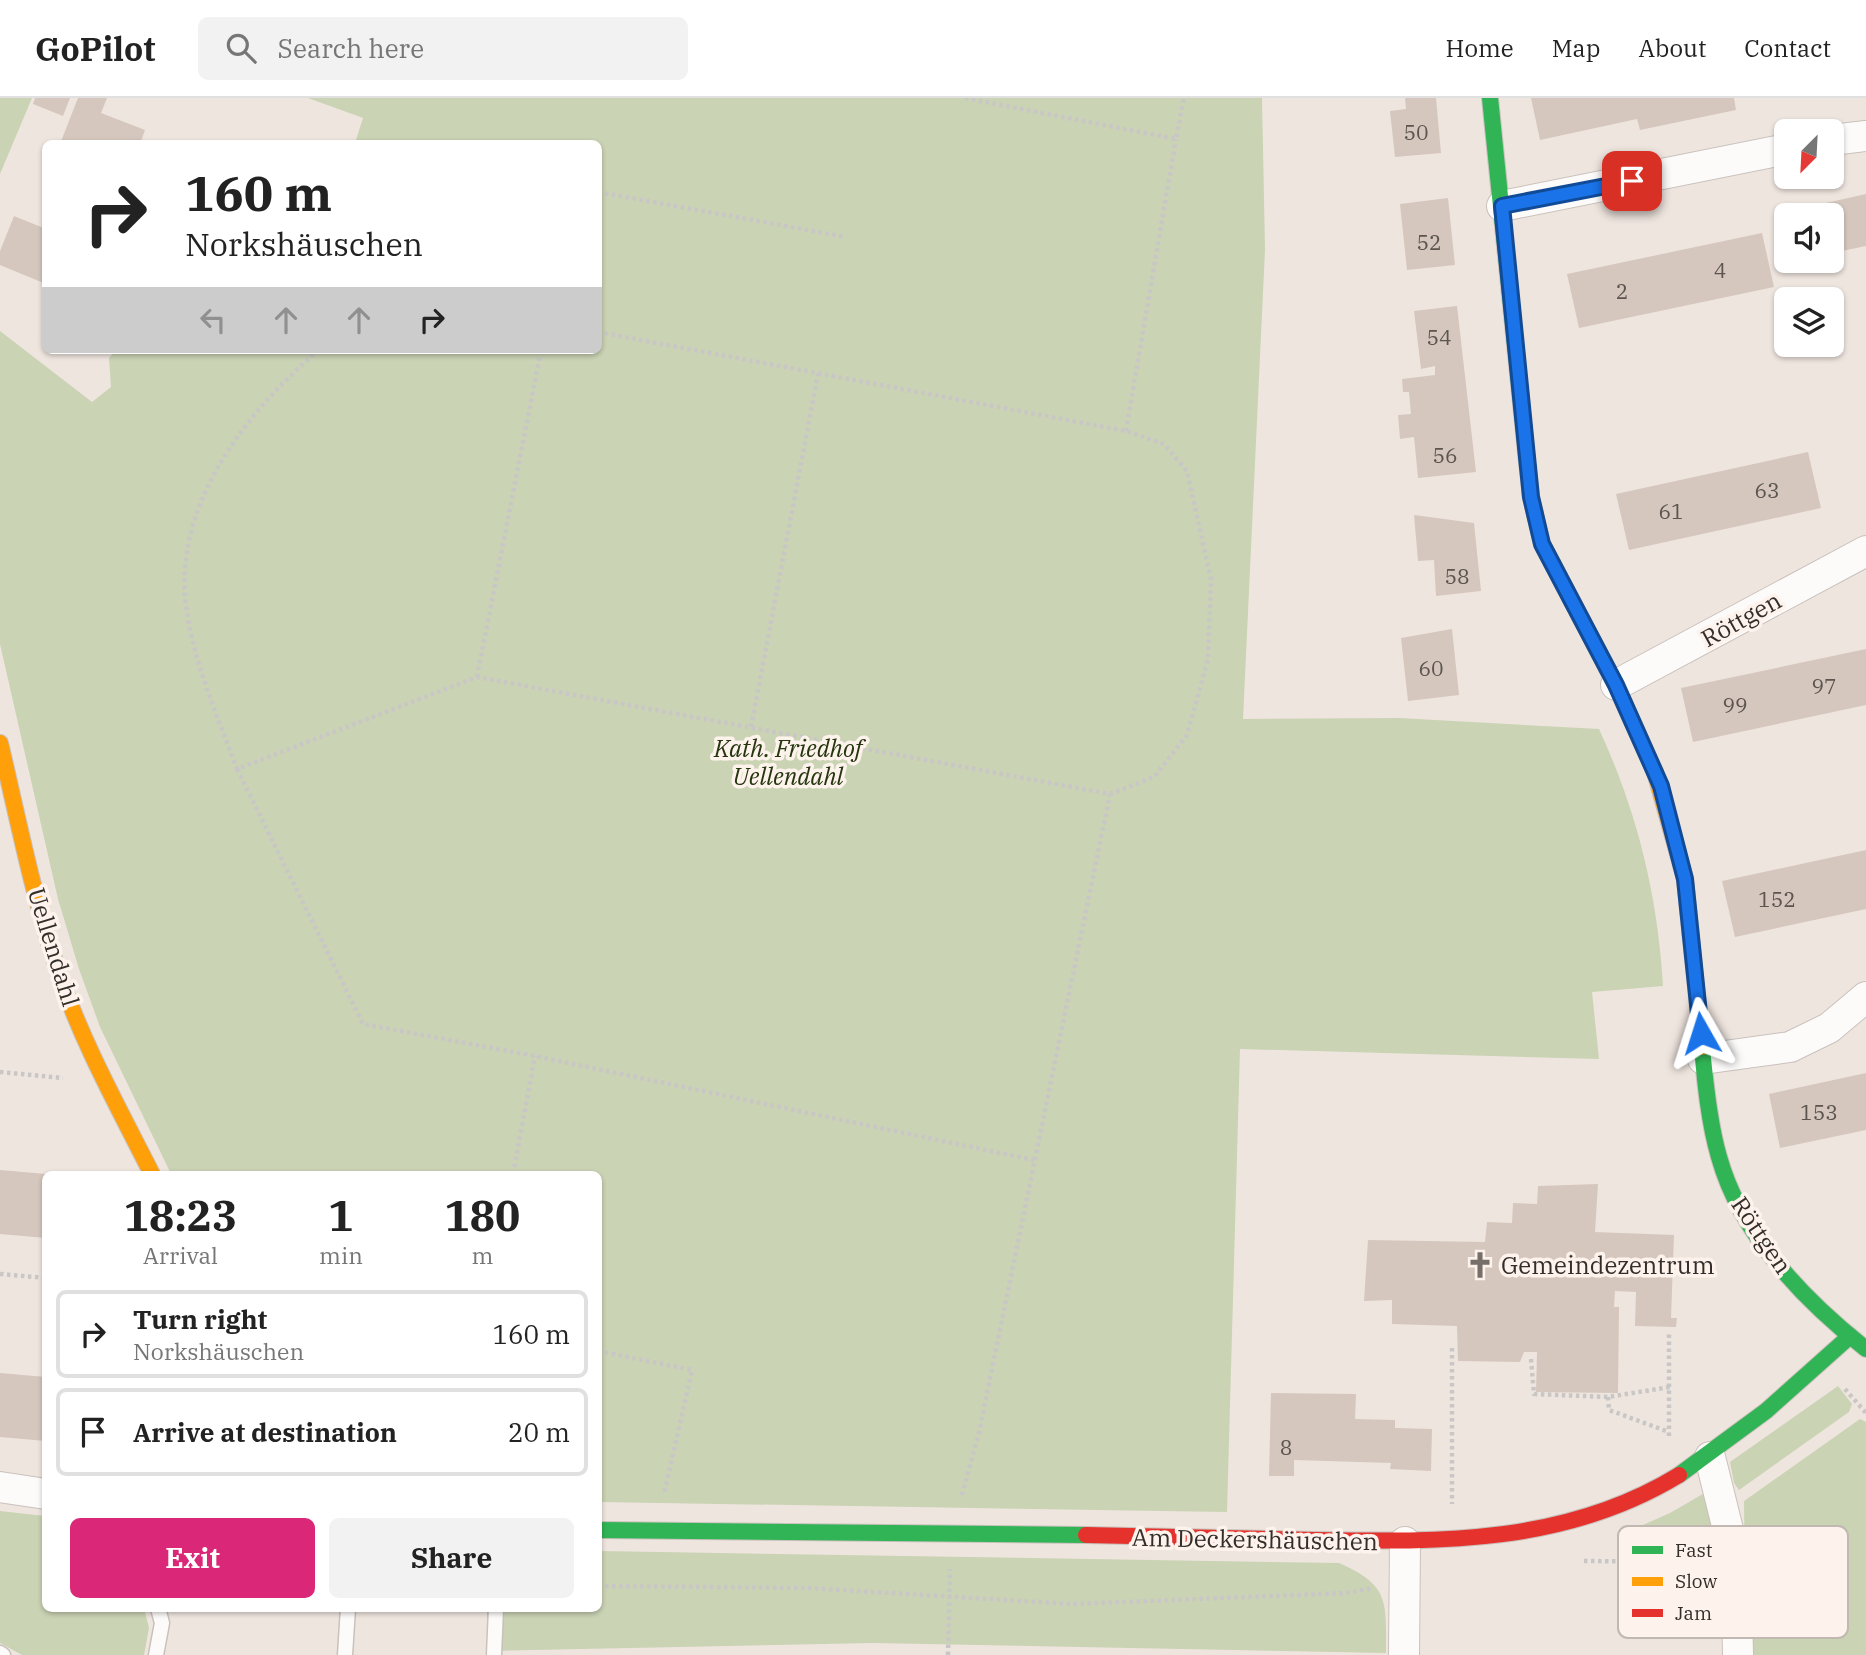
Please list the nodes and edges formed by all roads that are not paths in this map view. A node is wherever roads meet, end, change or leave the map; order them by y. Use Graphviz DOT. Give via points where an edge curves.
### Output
graph roads {
  1 [pos="1490,98"];
  2 [pos="1866,136"];
  3 [pos="1844,139"];
  4 [pos="1774,152"];
  5 [pos="1502,206"];
  6 [pos="1866,551"];
  7 [pos="1616,685"];
  8 [pos="0,743"];
  9 [pos="7,807"];
  10 [pos="1866,997"];
  11 [pos="1703,1059"];
  12 [pos="150,1171"];
  13 [pos="1849,1337"];
  14 [pos="1866,1349"];
  15 [pos="1710,1457"];
  16 [pos="0,1487"];
  17 [pos="42,1493"];
  18 [pos="1727,1526"];
  19 [pos="602,1530"];
  20 [pos="1405,1542"];
  21 [pos="160,1612"];
  22 [pos="348,1612"];
  23 [pos="496,1612"];
  24 [pos="156,1655"];
  25 [pos="345,1655"];
  26 [pos="494,1655"];
  27 [pos="1404,1655"];
  1 -- 5 [label="street, Röttgen"];
  2 -- 3 [label="street"];
  4 -- 5 [label="street"];
  5 -- 7 [label="street, Röttgen" via="1531,497 1542,544"];
  6 -- 7 [label="street, Röttgen"];
  7 -- 11 [label="street, Röttgen" via="1661,786 1685,879"];
  8 -- 9 [label="street, Uellendahl"];
  9 -- 12 [label="street, Uellendahl" via="79,1026"];
  10 -- 11 [label="street" via="1829,1028 1790,1047"];
  11 -- 13 [label="street, Röttgen" via="1719,1157 1738,1206 1798,1288"];
  13 -- 14 [label="street, Röttgen"];
  13 -- 15 [label="street, Am Deckershäuschen"];
  15 -- 18 [label="street"];
  15 -- 20 [label="street, Am Deckershäuschen" via="1668,1483 1609,1510 1551,1529"];
  16 -- 17 [label="street"];
  19 -- 20 [label="street, Am Deckershäuschen"];
  20 -- 27 [label="street"];
  21 -- 24 [label="lane"];
  22 -- 25 [label="lane"];
  23 -- 26 [label="lane"];
}
